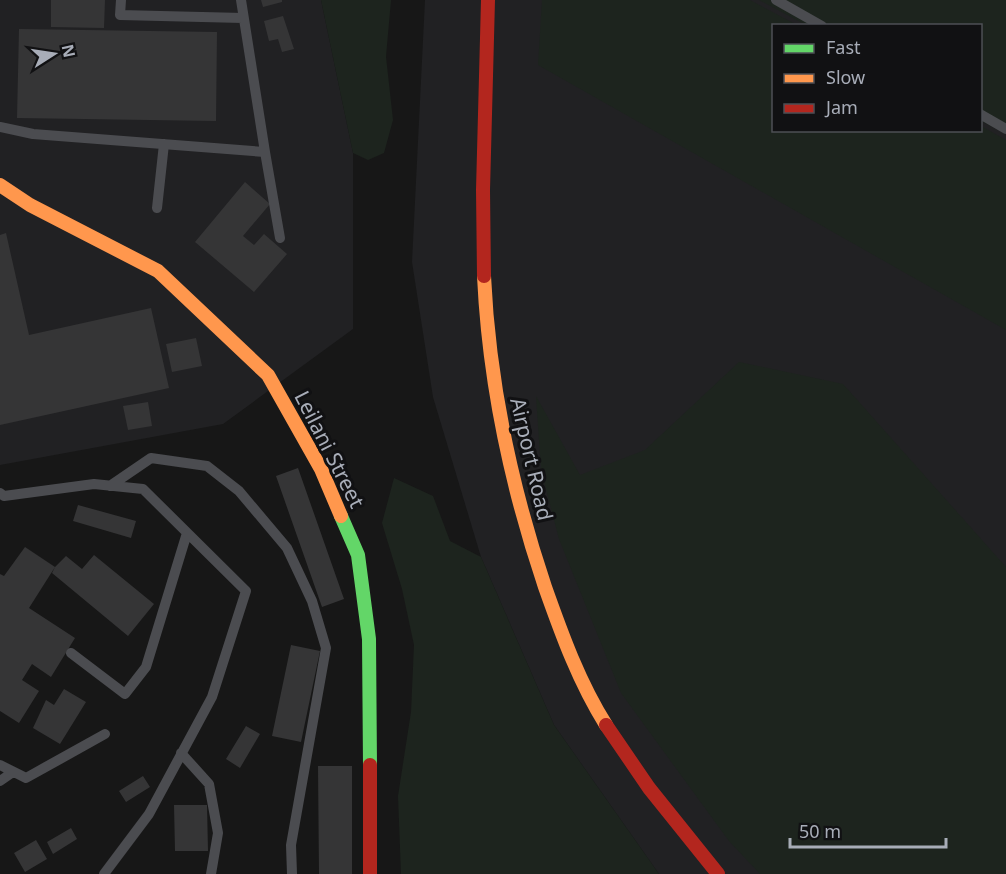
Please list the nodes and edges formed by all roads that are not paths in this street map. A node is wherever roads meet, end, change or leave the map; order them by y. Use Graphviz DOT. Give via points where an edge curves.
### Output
graph roads {
  1 [pos="121,0"];
  2 [pos="241,0"];
  3 [pos="488,0"];
  4 [pos="776,0"];
  5 [pos="243,18"];
  6 [pos="818,24"];
  7 [pos="982,115"];
  8 [pos="0,127"];
  9 [pos="1006,129"];
  10 [pos="164,144"];
  11 [pos="265,152"];
  12 [pos="0,185"];
  13 [pos="157,207"];
  14 [pos="280,238"];
  15 [pos="110,486"];
  16 [pos="0,493"];
  17 [pos="187,532"];
  18 [pos="71,653"];
  19 [pos="105,734"];
  20 [pos="181,753"];
  21 [pos="0,765"];
  22 [pos="13,772"];
  23 [pos="0,781"];
  24 [pos="104,874"];
  25 [pos="211,874"];
  26 [pos="292,874"];
  27 [pos="370,874"];
  28 [pos="718,874"];
  1 -- 5 [label="lane" via="120,15"];
  2 -- 5 [label="lane"];
  3 -- 28 [label="street, Airport Road" via="485,306 497,407 512,479 558,623 588,695 632,767"];
  4 -- 6 [label="lane"];
  5 -- 11 [label="lane"];
  7 -- 9 [label="lane"];
  8 -- 10 [label="lane" via="33,134"];
  10 -- 11 [label="lane"];
  10 -- 13 [label="lane"];
  11 -- 14 [label="lane"];
  12 -- 27 [label="street, Leilani Street" via="167,279 268,375 321,469 358,555 369,639"];
  15 -- 16 [label="lane" via="94,484 4,496"];
  15 -- 17 [label="lane" via="143,489"];
  15 -- 26 [label="lane" via="152,458 207,466 239,491 287,548 312,601 326,648 291,845"];
  17 -- 18 [label="lane" via="146,667 124,694"];
  17 -- 20 [label="lane" via="246,591 212,697"];
  19 -- 22 [label="lane" via="26,778"];
  20 -- 24 [label="lane" via="149,814"];
  20 -- 25 [label="lane" via="209,784 218,832"];
  21 -- 22 [label="lane"];
  22 -- 23 [label="lane"];
}
